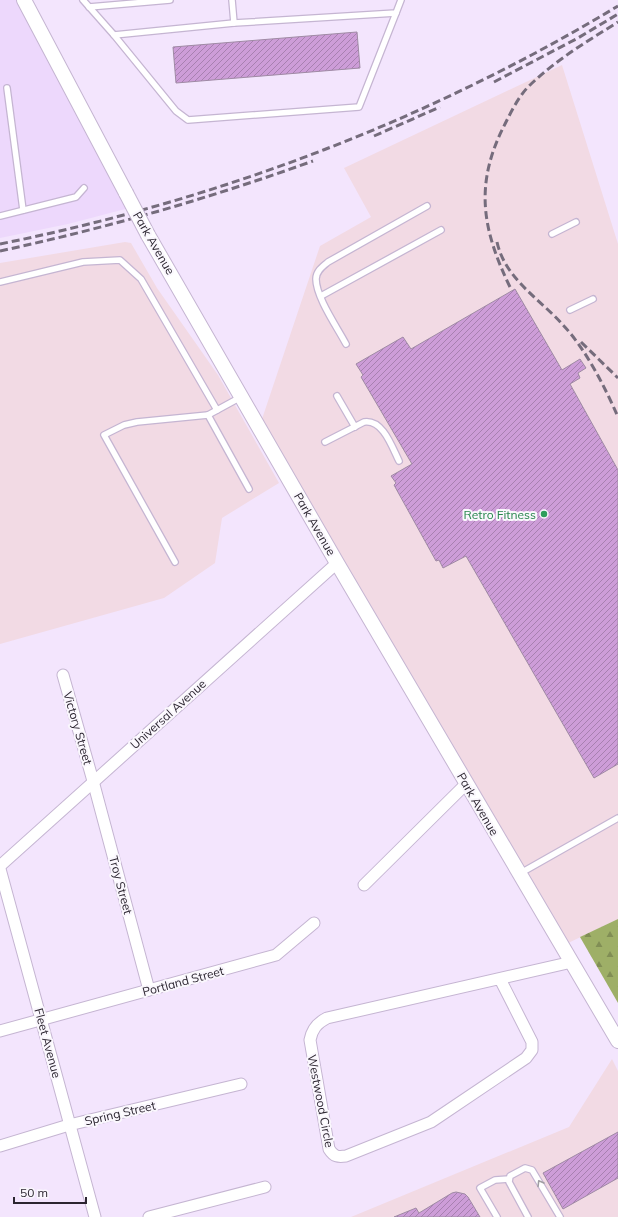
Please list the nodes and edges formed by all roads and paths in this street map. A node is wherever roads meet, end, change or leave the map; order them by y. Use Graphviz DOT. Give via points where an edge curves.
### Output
graph roads {
  1 [pos="24,0"];
  2 [pos="170,0"];
  3 [pos="232,0"];
  4 [pos="401,0"];
  5 [pos="84,1"];
  6 [pos="89,7"];
  7 [pos="396,13"];
  8 [pos="234,24"];
  9 [pos="114,35"];
  10 [pos="7,88"];
  11 [pos="84,188"];
  12 [pos="427,206"];
  13 [pos="23,210"];
  14 [pos="0,216"];
  15 [pos="576,222"];
  16 [pos="441,230"];
  17 [pos="552,234"];
  18 [pos="0,282"];
  19 [pos="321,296"];
  20 [pos="593,299"];
  21 [pos="570,310"];
  22 [pos="346,344"];
  23 [pos="242,396"];
  24 [pos="337,396"];
  25 [pos="217,410"];
  26 [pos="208,415"];
  27 [pos="355,427"];
  28 [pos="325,442"];
  29 [pos="399,461"];
  30 [pos="249,489"];
  31 [pos="175,562"];
  32 [pos="337,563"];
  33 [pos="63,675"];
  34 [pos="94,780"];
  35 [pos="467,784"];
  36 [pos="618,818"];
  37 [pos="0,867"];
  38 [pos="519,874"];
  39 [pos="364,885"];
  40 [pos="314,923"];
  41 [pos="572,962"];
  42 [pos="500,979"];
  43 [pos="149,990"];
  44 [pos="41,1019"];
  45 [pos="0,1031"];
  46 [pos="618,1041"];
  47 [pos="241,1084"];
  48 [pos="69,1124"];
  49 [pos="0,1146"];
  50 [pos="509,1179"];
  51 [pos="265,1187"];
  52 [pos="95,1217"];
  53 [pos="149,1217"];
  54 [pos="497,1217"];
  55 [pos="528,1217"];
  56 [pos="560,1217"];
  1 -- 23 [label="street, Park Avenue, bridge" via="148,234"];
  2 -- 6 [label="lane"];
  3 -- 8 [label="lane"];
  4 -- 7 [label="lane"];
  5 -- 6 [label="lane"];
  6 -- 9 [label="lane"];
  7 -- 8 [label="lane"];
  7 -- 9 [label="lane" via="359,107 188,120 176,112"];
  8 -- 9 [label="lane"];
  10 -- 13 [label="lane"];
  11 -- 13 [label="lane" via="76,197"];
  12 -- 19 [label="lane" via="320,268 316,277"];
  13 -- 14 [label="lane"];
  15 -- 17 [label="lane"];
  16 -- 19 [label="lane"];
  18 -- 25 [label="lane" via="83,262 120,260 142,279"];
  19 -- 22 [label="lane"];
  20 -- 21 [label="lane"];
  23 -- 25 [label="lane"];
  23 -- 32 [label="street, Park Avenue"];
  24 -- 27 [label="lane"];
  25 -- 26 [label="lane"];
  26 -- 30 [label="lane"];
  26 -- 31 [label="lane" via="137,422 104,435"];
  27 -- 28 [label="lane"];
  27 -- 29 [label="lane" via="369,422 377,425"];
  32 -- 34 [label="street, Universal Avenue"];
  32 -- 35 [label="street, Park Avenue"];
  33 -- 34 [label="street, Victory Street"];
  34 -- 37 [label="street, Universal Avenue"];
  34 -- 43 [label="street, Troy Street"];
  35 -- 38 [label="street, Park Avenue"];
  35 -- 39 [label="street"];
  36 -- 38 [label="lane"];
  37 -- 44 [label="street, Fleet Avenue"];
  38 -- 41 [label="street, Park Avenue"];
  40 -- 43 [label="street, Portland Street" via="276,955"];
  41 -- 42 [label="street, Westwood Circle"];
  41 -- 46 [label="street, Park Avenue"];
  42 -- 42 [label="street, Westwood Circle" via="532,1042 532,1050 526,1058 431,1122 346,1156 338,1157 332,1154 329,1149 312,1048 312,1033 315,1026 327,1018"];
  43 -- 44 [label="street, Portland Street"];
  44 -- 45 [label="street, Portland Street"];
  44 -- 48 [label="street, Fleet Avenue"];
  47 -- 48 [label="street, Spring Street"];
  48 -- 49 [label="street, Spring Street"];
  48 -- 52 [label="street, Fleet Avenue"];
  50 -- 54 [label="lane" via="495,1180 480,1188"];
  50 -- 55 [label="lane"];
  56 -- 50 [label="lane, one-way" via="532,1170 525,1168"];
  51 -- 53 [label="street"];
}
